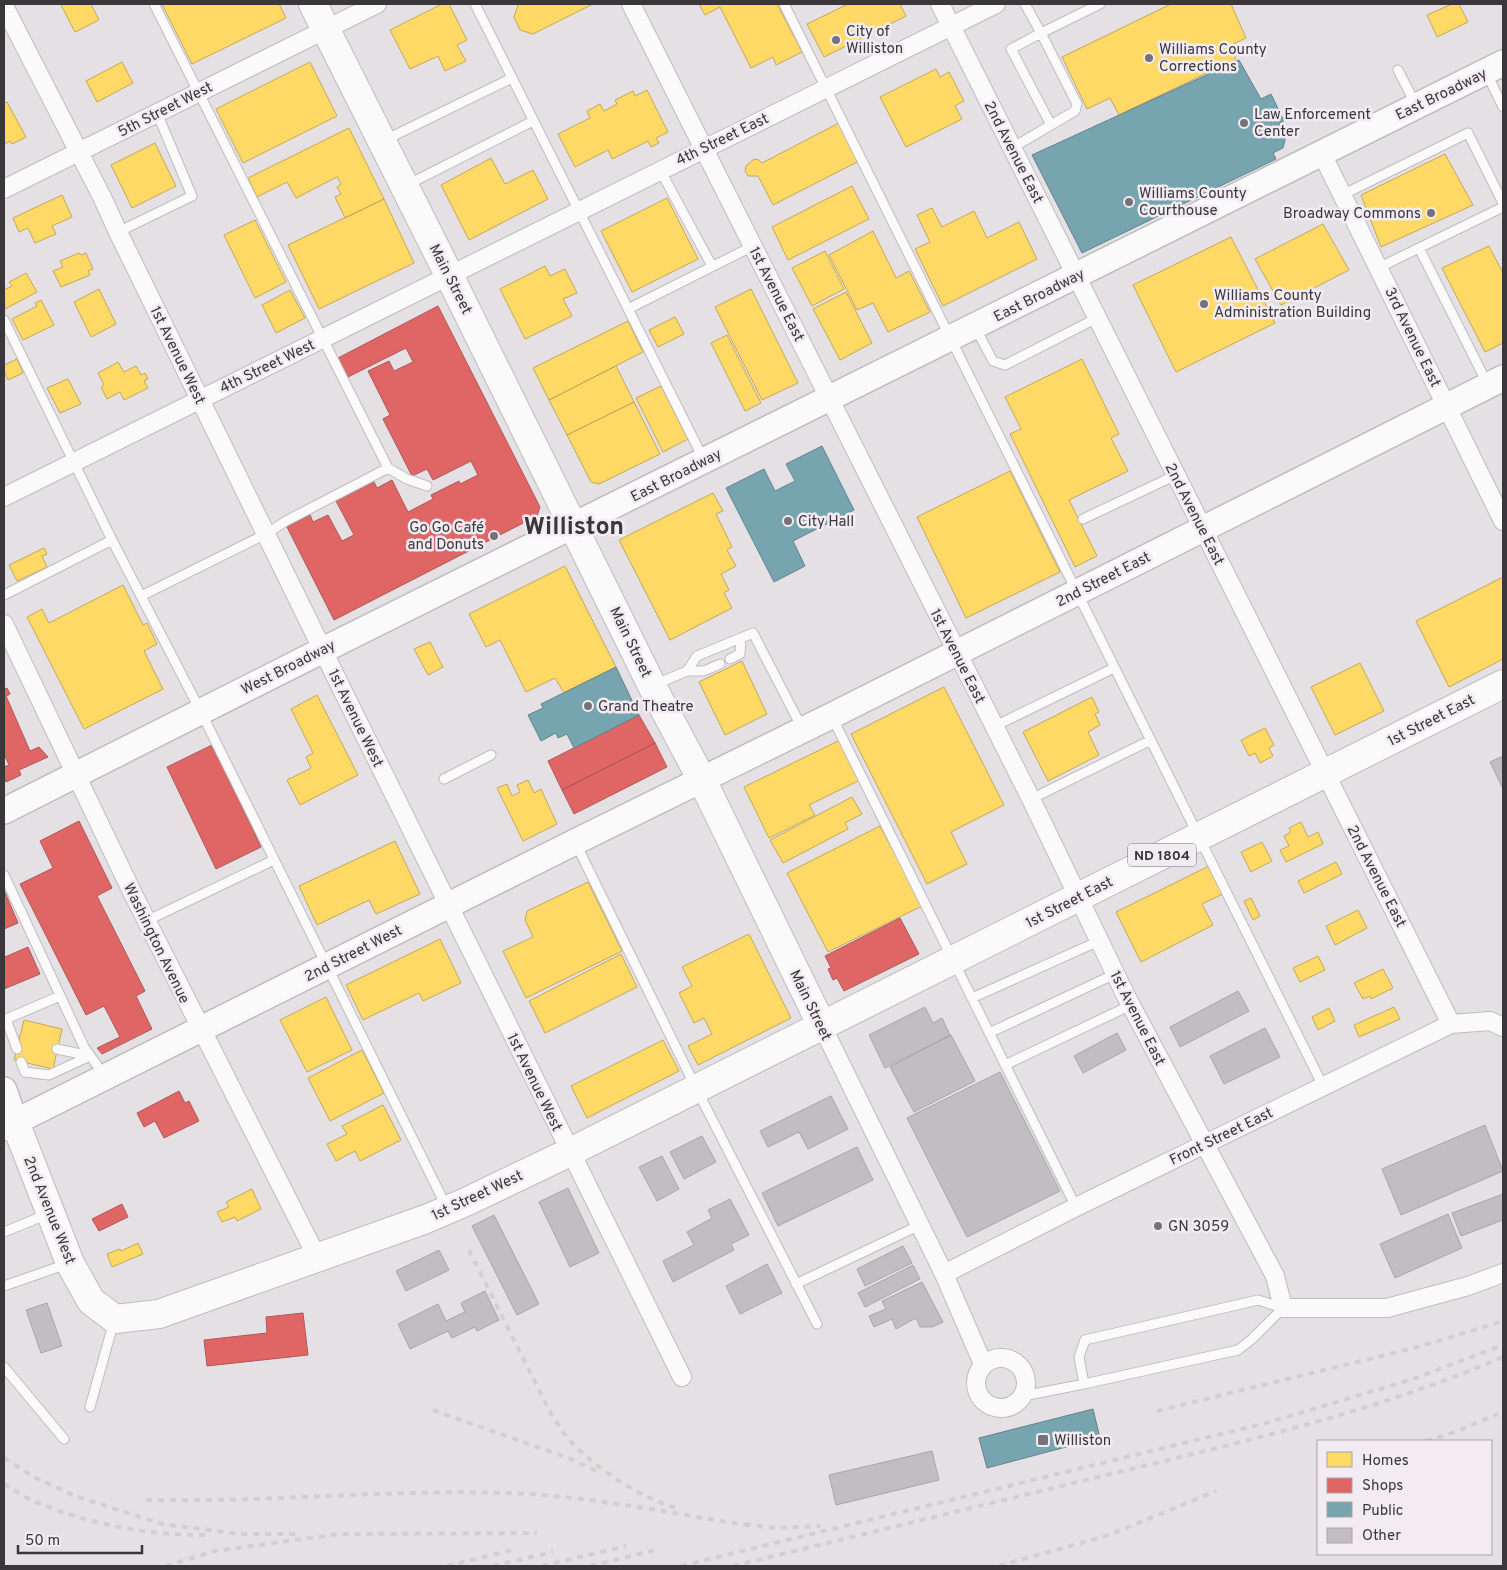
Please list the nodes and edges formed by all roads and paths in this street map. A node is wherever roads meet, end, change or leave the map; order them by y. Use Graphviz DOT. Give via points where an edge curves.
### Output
graph roads {
  1 [pos="154,4"];
  2 [pos="313,4"];
  3 [pos="377,4"];
  4 [pos="475,4"];
  5 [pos="631,4"];
  6 [pos="784,4"];
  7 [pos="940,4"];
  8 [pos="996,4"];
  9 [pos="1025,4"];
  10 [pos="1100,4"];
  11 [pos="4,6"];
  12 [pos="951,26"];
  13 [pos="9,29"];
  14 [pos="325,29"];
  15 [pos="1041,33"];
  16 [pos="1495,68"];
  17 [pos="1398,70"];
  18 [pos="512,78"];
  19 [pos="826,88"];
  20 [pos="198,92"];
  21 [pos="1417,106"];
  22 [pos="1503,107"];
  23 [pos="157,113"];
  24 [pos="533,121"];
  25 [pos="1051,125"];
  26 [pos="382,142"];
  27 [pos="704,148"];
  28 [pos="1012,148"];
  29 [pos="79,152"];
  30 [pos="1322,154"];
  31 [pos="660,170"];
  32 [pos="405,186"];
  33 [pos="4,189"];
  34 [pos="1342,195"];
  35 [pos="1503,203"];
  36 [pos="1503,207"];
  37 [pos="578,210"];
  38 [pos="118,232"];
  39 [pos="753,246"];
  40 [pos="1419,248"];
  41 [pos="712,266"];
  42 [pos="1378,268"];
  43 [pos="450,275"];
  44 [pos="1076,276"];
  45 [pos="628,309"];
  46 [pos="1097,318"];
  47 [pos="4,320"];
  48 [pos="975,327"];
  49 [pos="323,338"];
  50 [pos="950,339"];
  51 [pos="1496,381"];
  52 [pos="830,399"];
  53 [pos="200,400"];
  54 [pos="1446,406"];
  55 [pos="705,461"];
  56 [pos="73,462"];
  57 [pos="388,468"];
  58 [pos="1176,475"];
  59 [pos="427,486"];
  60 [pos="4,497"];
  61 [pos="1083,519"];
  62 [pos="1503,521"];
  63 [pos="574,526"];
  64 [pos="1203,529"];
  65 [pos="266,534"];
  66 [pos="112,540"];
  67 [pos="1076,592"];
  68 [pos="4,594"];
  69 [pos="142,596"];
  70 [pos="4,624"];
  71 [pos="741,638"];
  72 [pos="323,650"];
  73 [pos="956,653"];
  74 [pos="730,659"];
  75 [pos="720,664"];
  76 [pos="1114,668"];
  77 [pos="686,671"];
  78 [pos="1503,684"];
  79 [pos="652,686"];
  80 [pos="201,712"];
  81 [pos="831,716"];
  82 [pos="993,727"];
  83 [pos="803,730"];
  84 [pos="1151,740"];
  85 [pos="491,754"];
  86 [pos="1325,773"];
  87 [pos="75,774"];
  88 [pos="444,779"];
  89 [pos="702,780"];
  90 [pos="1030,799"];
  91 [pos="4,811"];
  92 [pos="1200,836"];
  93 [pos="575,842"];
  94 [pos="274,860"];
  95 [pos="4,875"];
  96 [pos="1077,898"];
  97 [pos="448,905"];
  98 [pos="146,921"];
  99 [pos="1099,940"];
  100 [pos="953,960"];
  101 [pos="327,966"];
  102 [pos="1115,974"];
  103 [pos="60,996"];
  104 [pos="972,998"];
  105 [pos="1131,1005"];
  106 [pos="5,1019"];
  107 [pos="1451,1024"];
  108 [pos="822,1026"];
  109 [pos="1503,1027"];
  110 [pos="200,1029"];
  111 [pos="990,1033"];
  112 [pos="16,1043"];
  113 [pos="57,1049"];
  114 [pos="90,1056"];
  115 [pos="21,1062"];
  116 [pos="1005,1065"];
  117 [pos="106,1077"];
  118 [pos="1323,1086"];
  119 [pos="696,1088"];
  120 [pos="4,1090"];
  121 [pos="9,1124"];
  122 [pos="1204,1145"];
  123 [pos="570,1152"];
  124 [pos="1076,1207"];
  125 [pos="448,1210"];
  126 [pos="51,1213"];
  127 [pos="920,1225"];
  128 [pos="4,1232"];
  129 [pos="317,1257"];
  130 [pos="70,1263"];
  131 [pos="944,1274"];
  132 [pos="1503,1274"];
  133 [pos="796,1284"];
  134 [pos="4,1286"];
  135 [pos="1283,1308"];
  136 [pos="115,1318"];
  137 [pos="817,1324"];
  138 [pos="983,1364"];
  139 [pos="4,1367"];
  140 [pos="682,1377"];
  141 [pos="1084,1384"];
  142 [pos="1023,1396"];
  143 [pos="90,1407"];
  144 [pos="64,1440"];
  1 -- 20 [label="lane"];
  2 -- 14 [label="main road, Main Street"];
  3 -- 14 [label="street, 5th Street West"];
  4 -- 18 [label="lane"];
  5 -- 27 [label="street, 1st Avenue East"];
  6 -- 19 [label="lane"];
  7 -- 12 [label="street, 2nd Avenue East"];
  8 -- 12 [label="street, 4th Street East"];
  9 -- 15 [label="lane"];
  10 -- 15 [label="lane"];
  11 -- 13 [label="street, 1st Avenue West"];
  12 -- 19 [label="street, 4th Street East"];
  12 -- 28 [label="street, 2nd Avenue East"];
  13 -- 29 [label="street, 1st Avenue West"];
  14 -- 20 [label="street, 5th Street West"];
  14 -- 26 [label="main road, Main Street"];
  15 -- 25 [label="lane" via="1077,104 1075,111"];
  15 -- 25 [label="lane" via="1011,49"];
  16 -- 21 [label="main road, East Broadway"];
  16 -- 22 [label="lane"];
  17 -- 21 [label="lane"];
  18 -- 24 [label="lane"];
  18 -- 26 [label="lane"];
  19 -- 27 [label="street, 4th Street East"];
  19 -- 50 [label="lane"];
  20 -- 23 [label="street, 5th Street West"];
  20 -- 49 [label="lane"];
  21 -- 30 [label="main road, East Broadway"];
  23 -- 29 [label="street, 5th Street West"];
  23 -- 38 [label="lane" via="192,196"];
  24 -- 32 [label="lane"];
  24 -- 37 [label="lane"];
  25 -- 28 [label="lane"];
  26 -- 32 [label="main road, Main Street"];
  27 -- 31 [label="street, 4th Street East"];
  27 -- 39 [label="street, 1st Avenue East"];
  28 -- 44 [label="street, 2nd Avenue East"];
  29 -- 33 [label="street, 5th Street West"];
  29 -- 38 [label="street, 1st Avenue West"];
  30 -- 34 [label="street, 3rd Avenue East"];
  30 -- 44 [label="main road, East Broadway"];
  31 -- 37 [label="street, 4th Street East"];
  31 -- 41 [label="lane"];
  32 -- 43 [label="main road, Main Street"];
  34 -- 35 [label="lane" via="1468,133"];
  34 -- 42 [label="street, 3rd Avenue East"];
  36 -- 40 [label="lane"];
  37 -- 43 [label="street, 4th Street East"];
  37 -- 45 [label="lane"];
  38 -- 53 [label="street, 1st Avenue West"];
  39 -- 41 [label="lane"];
  39 -- 52 [label="street, 1st Avenue East"];
  40 -- 42 [label="lane"];
  40 -- 51 [label="lane"];
  41 -- 45 [label="lane"];
  42 -- 54 [label="street, 3rd Avenue East"];
  43 -- 49 [label="street, 4th Street West"];
  43 -- 63 [label="main road, Main Street"];
  44 -- 46 [label="street, 2nd Avenue East"];
  44 -- 48 [label="main road, East Broadway"];
  45 -- 55 [label="lane"];
  46 -- 48 [label="lane" via="1005,365 993,361"];
  46 -- 58 [label="street, 2nd Avenue East"];
  47 -- 56 [label="lane"];
  48 -- 50 [label="main road, East Broadway"];
  49 -- 53 [label="street, 4th Street West"];
  49 -- 57 [label="lane"];
  50 -- 52 [label="main road, East Broadway"];
  50 -- 67 [label="lane"];
  51 -- 54 [label="main road, 2nd Street East"];
  52 -- 55 [label="main road, East Broadway"];
  52 -- 73 [label="street, 1st Avenue East"];
  53 -- 56 [label="street, 4th Street West"];
  53 -- 65 [label="street, 1st Avenue West"];
  54 -- 62 [label="street, 3rd Avenue East"];
  54 -- 64 [label="main road, 2nd Street East"];
  55 -- 63 [label="main road, East Broadway"];
  56 -- 60 [label="street, 4th Street West"];
  56 -- 66 [label="lane"];
  57 -- 59 [label="lane"];
  57 -- 65 [label="lane"];
  58 -- 61 [label="lane"];
  58 -- 64 [label="street, 2nd Avenue East"];
  63 -- 72 [label="main road, West Broadway"];
  63 -- 79 [label="main road, Main Street"];
  64 -- 67 [label="main road, 2nd Street East"];
  64 -- 86 [label="street, 2nd Avenue East"];
  65 -- 69 [label="lane"];
  65 -- 72 [label="street, 1st Avenue West"];
  66 -- 68 [label="lane"];
  66 -- 69 [label="lane"];
  67 -- 73 [label="main road, 2nd Street East"];
  67 -- 76 [label="lane"];
  69 -- 80 [label="lane"];
  70 -- 87 [label="street, Washington Avenue"];
  71 -- 74 [label="lane" via="740,654"];
  71 -- 77 [label="lane" via="697,656"];
  71 -- 83 [label="lane" via="753,633"];
  72 -- 80 [label="main road, West Broadway"];
  72 -- 97 [label="street, 1st Avenue West"];
  73 -- 81 [label="main road, 2nd Street East"];
  73 -- 82 [label="street, 1st Avenue East"];
  75 -- 77 [label="lane" via="704,671"];
  76 -- 82 [label="lane"];
  76 -- 84 [label="lane"];
  77 -- 79 [label="lane"];
  78 -- 86 [label="main road, 1st Street East / ND 1804"];
  79 -- 89 [label="main road, Main Street"];
  80 -- 87 [label="main road, West Broadway"];
  80 -- 94 [label="lane"];
  81 -- 83 [label="main road, 2nd Street East"];
  81 -- 100 [label="lane"];
  82 -- 90 [label="street, 1st Avenue East"];
  83 -- 89 [label="main road, 2nd Street East"];
  84 -- 90 [label="lane"];
  84 -- 92 [label="lane"];
  85 -- 88 [label="lane"];
  86 -- 92 [label="main road, 1st Street East / ND 1804"];
  86 -- 107 [label="street, 2nd Avenue East"];
  87 -- 91 [label="main road, West Broadway"];
  87 -- 98 [label="street, Washington Avenue"];
  89 -- 93 [label="main road, 2nd Street West"];
  89 -- 108 [label="main road, Main Street"];
  90 -- 96 [label="street, 1st Avenue East"];
  92 -- 96 [label="main road, 1st Street East / ND 1804"];
  92 -- 118 [label="lane"];
  93 -- 97 [label="main road, 2nd Street West"];
  93 -- 119 [label="lane"];
  94 -- 98 [label="lane"];
  94 -- 101 [label="lane"];
  95 -- 103 [label="lane"];
  96 -- 99 [label="street, 1st Avenue East"];
  96 -- 100 [label="main road, 1st Street East / ND 1804"];
  97 -- 101 [label="main road, 2nd Street West"];
  97 -- 123 [label="street, 1st Avenue West"];
  98 -- 110 [label="street, Washington Avenue"];
  99 -- 102 [label="street, 1st Avenue East"];
  99 -- 104 [label="lane"];
  100 -- 104 [label="lane"];
  100 -- 108 [label="main road, 1st Street East / ND 1804"];
  101 -- 110 [label="main road, 2nd Street West"];
  101 -- 125 [label="lane"];
  102 -- 105 [label="street, 1st Avenue East"];
  102 -- 111 [label="lane"];
  103 -- 106 [label="lane"];
  103 -- 114 [label="lane"];
  104 -- 111 [label="lane"];
  105 -- 116 [label="lane"];
  105 -- 122 [label="street, 1st Avenue East"];
  106 -- 112 [label="lane"];
  107 -- 109 [label="street, Front Street East" via="1490,1021"];
  107 -- 118 [label="street, Front Street East"];
  108 -- 119 [label="main road, 1st Street West"];
  108 -- 127 [label="street, Main Street"];
  110 -- 117 [label="main road, 2nd Street West"];
  110 -- 129 [label="street, Washington Avenue"];
  111 -- 116 [label="lane"];
  113 -- 114 [label="lane"];
  114 -- 115 [label="lane" via="49,1075 26,1072"];
  114 -- 117 [label="lane"];
  116 -- 124 [label="lane"];
  117 -- 121 [label="main road, 2nd Street West"];
  118 -- 122 [label="street, Front Street East"];
  119 -- 123 [label="main road, 1st Street West"];
  119 -- 133 [label="lane"];
  120 -- 121 [label="main road, 2nd Avenue West"];
  121 -- 126 [label="main road, 2nd Avenue West"];
  122 -- 124 [label="street, Front Street East"];
  122 -- 135 [label="street, 1st Avenue East" via="1275,1276"];
  123 -- 125 [label="main road, 1st Street West"];
  123 -- 140 [label="street, 1st Avenue West"];
  124 -- 131 [label="street, Front Street East"];
  125 -- 129 [label="main road, 1st Street West"];
  126 -- 128 [label="lane"];
  126 -- 130 [label="main road, 2nd Avenue West"];
  127 -- 131 [label="street, Main Street"];
  127 -- 133 [label="lane"];
  129 -- 136 [label="main road, 1st Street West" via="159,1314"];
  130 -- 134 [label="lane"];
  130 -- 136 [label="main road, 2nd Avenue West" via="91,1301"];
  131 -- 138 [label="street, Main Street"];
  132 -- 135 [label="street" via="1386,1308"];
  133 -- 137 [label="lane"];
  135 -- 141 [label="lane" via="1238,1350"];
  135 -- 141 [label="lane" via="1258,1300 1085,1340 1079,1357"];
  136 -- 143 [label="lane"];
  138 -- 142 [label="street" via="996,1357 1011,1359 1022,1368 1027,1382"];
  138 -- 142 [label="street" via="976,1376 976,1391 984,1403 998,1409 1012,1406"];
  139 -- 144 [label="lane"];
  141 -- 142 [label="lane"];
}
